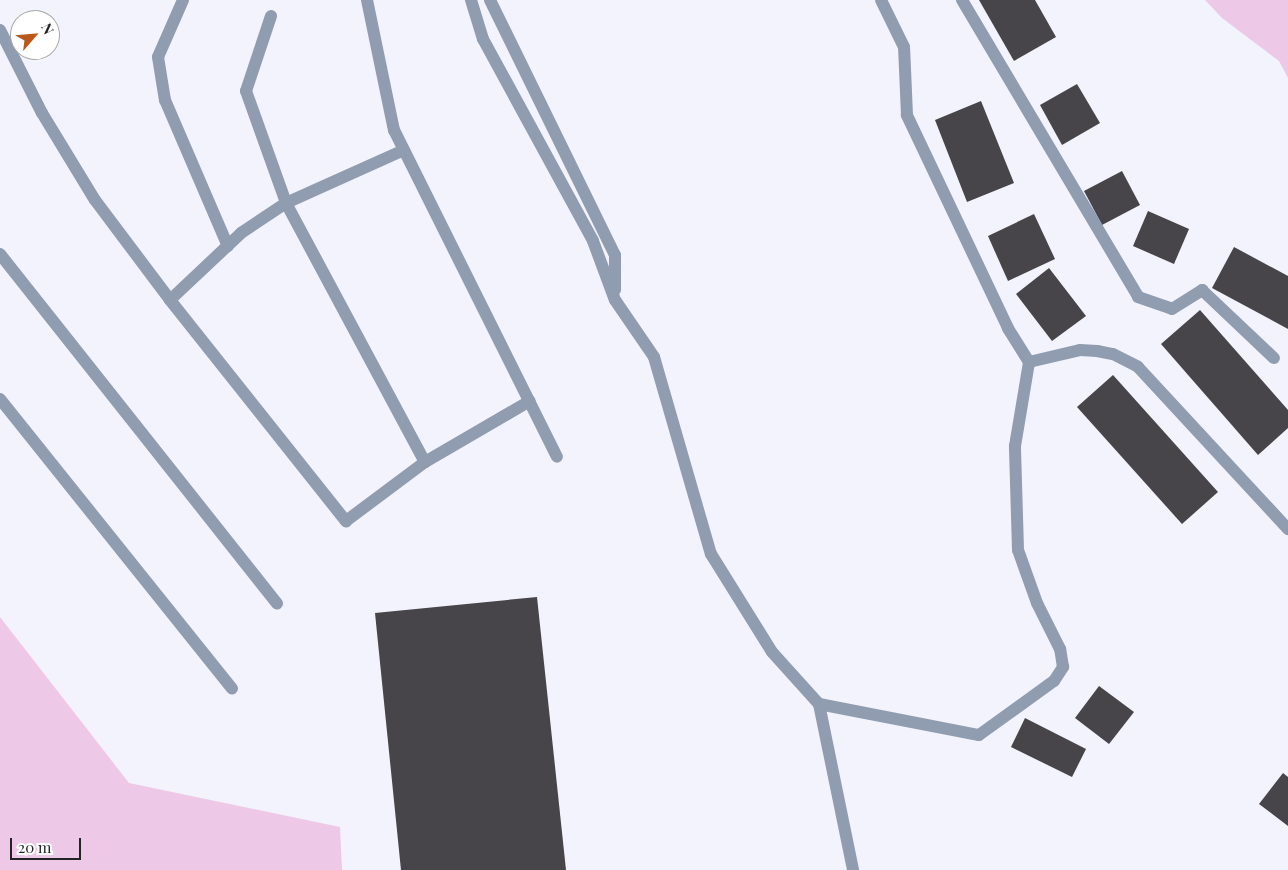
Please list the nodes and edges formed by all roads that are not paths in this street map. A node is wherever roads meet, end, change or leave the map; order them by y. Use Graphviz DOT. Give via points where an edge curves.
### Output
graph roads {
  1 [pos="183,0"];
  2 [pos="367,0"];
  3 [pos="471,0"];
  4 [pos="490,0"];
  5 [pos="881,0"];
  6 [pos="962,0"];
  7 [pos="271,16"];
  8 [pos="0,30"];
  9 [pos="404,150"];
  10 [pos="286,203"];
  11 [pos="228,246"];
  12 [pos="0,254"];
  13 [pos="170,300"];
  14 [pos="615,300"];
  15 [pos="1274,358"];
  16 [pos="1029,362"];
  17 [pos="0,400"];
  18 [pos="530,401"];
  19 [pos="557,457"];
  20 [pos="425,462"];
  21 [pos="1288,529"];
  22 [pos="277,604"];
  23 [pos="232,689"];
  24 [pos="819,704"];
  25 [pos="853,870"];
  1 -- 11 [label="street" via="158,57 165,100"];
  2 -- 9 [label="street" via="394,130"];
  3 -- 14 [label="street" via="483,39 594,241"];
  4 -- 14 [label="street" via="615,256"];
  5 -- 16 [label="street" via="904,47 907,115 1008,328"];
  6 -- 15 [label="street" via="1138,297 1172,309 1202,290"];
  7 -- 10 [label="street" via="246,91"];
  8 -- 13 [label="street" via="69,162"];
  9 -- 10 [label="street"];
  9 -- 18 [label="street"];
  10 -- 11 [label="street"];
  10 -- 20 [label="street"];
  11 -- 13 [label="street"];
  12 -- 22 [label="street"];
  13 -- 20 [label="street" via="346,521"];
  14 -- 24 [label="street" via="654,357 711,554 772,652"];
  16 -- 21 [label="street" via="1080,350 1113,354 1138,367"];
  16 -- 24 [label="street" via="1015,446 1018,550 1037,603 1060,649 1062,667 1054,681 979,735"];
  17 -- 23 [label="street"];
  18 -- 19 [label="street"];
  18 -- 20 [label="street"];
  24 -- 25 [label="street"];
}
